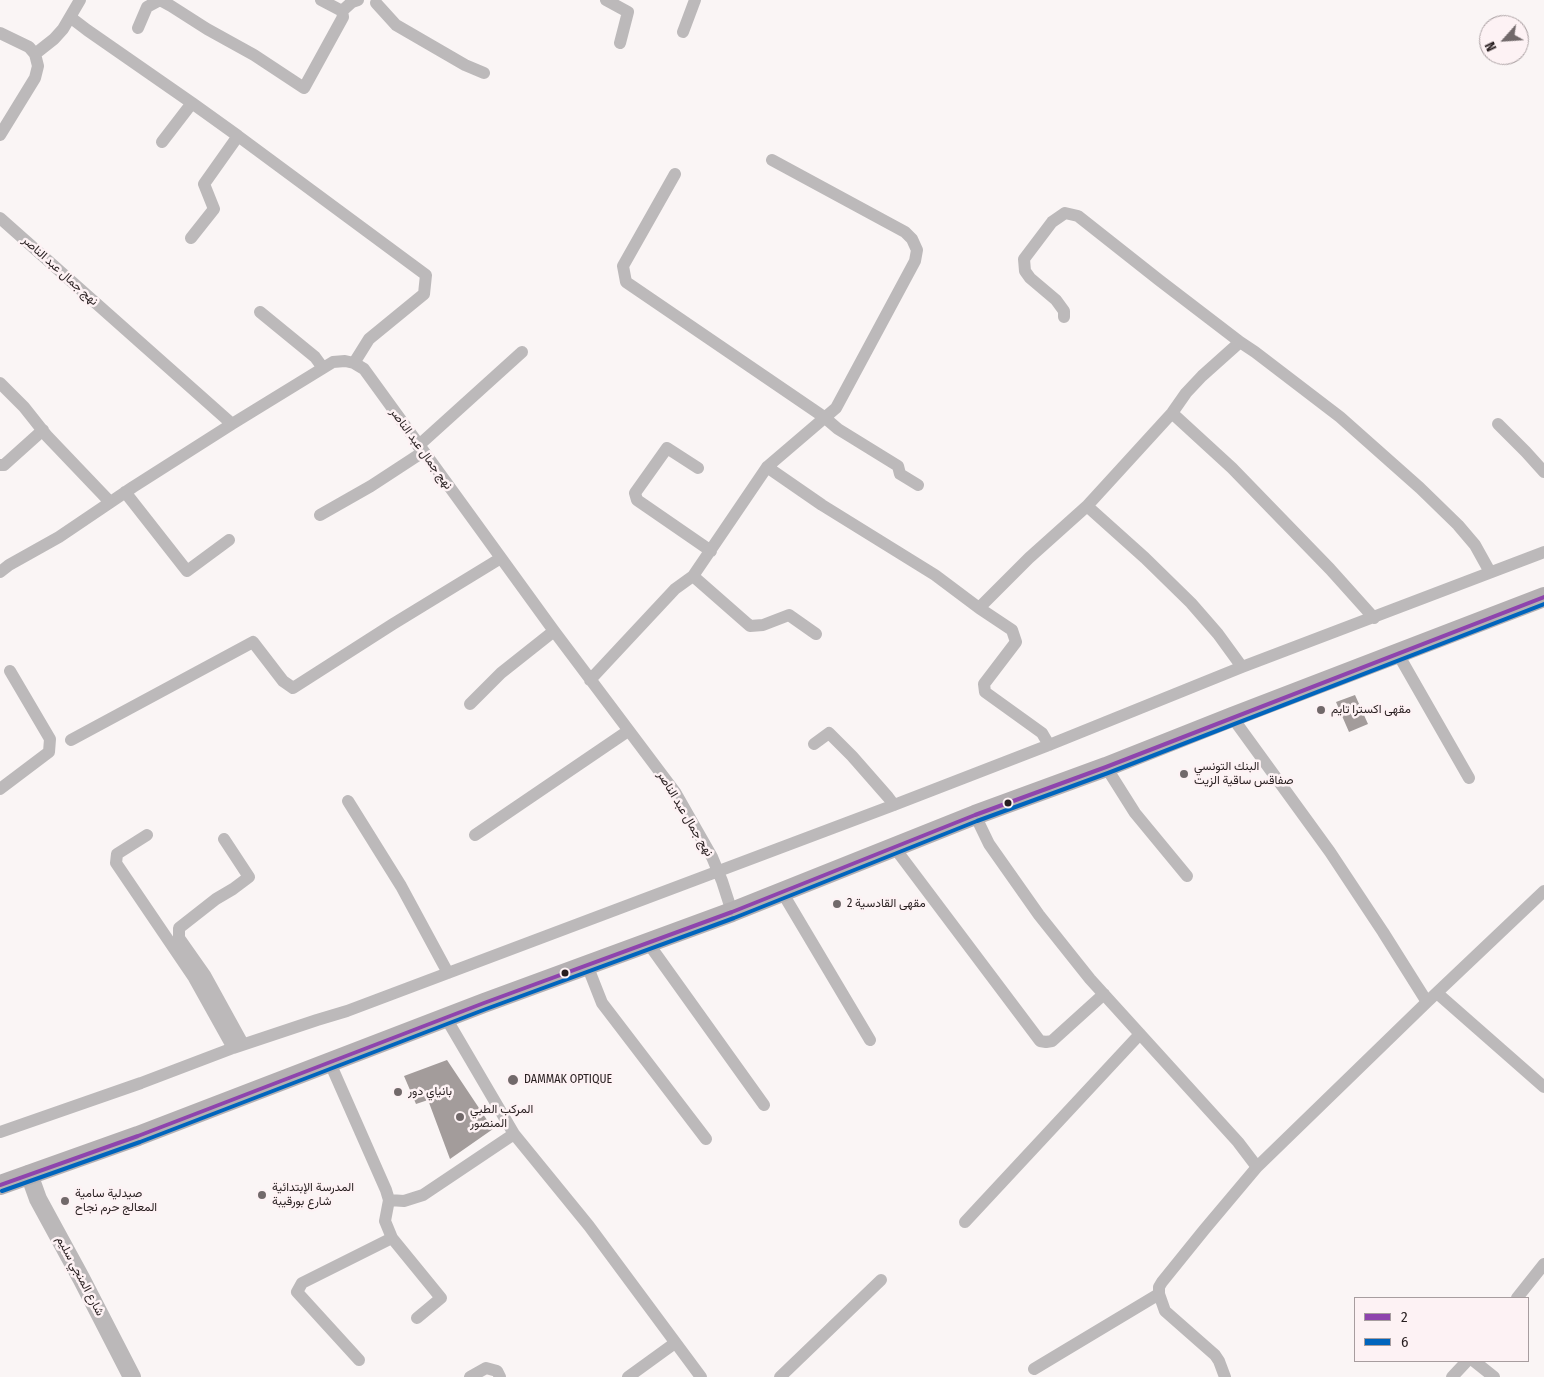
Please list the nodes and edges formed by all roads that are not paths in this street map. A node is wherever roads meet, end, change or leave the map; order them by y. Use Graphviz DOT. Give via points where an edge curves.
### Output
graph roads {
  1 [pos="80,0"];
  2 [pos="321,0"];
  3 [pos="358,0"];
  4 [pos="363,0"];
  5 [pos="606,0"];
  6 [pos="695,0"];
  7 [pos="381,1"];
  8 [pos="342,10"];
  9 [pos="70,17"];
  10 [pos="138,28"];
  11 [pos="683,32"];
  12 [pos="0,33"];
  13 [pos="620,43"];
  14 [pos="35,54"];
  15 [pos="484,73"];
  16 [pos="192,103"];
  17 [pos="0,135"];
  18 [pos="238,136"];
  19 [pos="162,142"];
  20 [pos="772,160"];
  21 [pos="675,174"];
  22 [pos="0,218"];
  23 [pos="192,238"];
  24 [pos="260,312"];
  25 [pos="1064,317"];
  26 [pos="1240,342"];
  27 [pos="522,352"];
  28 [pos="354,363"];
  29 [pos="323,368"];
  30 [pos="0,383"];
  31 [pos="1172,414"];
  32 [pos="824,417"];
  33 [pos="232,424"];
  34 [pos="1498,424"];
  35 [pos="43,430"];
  36 [pos="420,449"];
  37 [pos="0,465"];
  38 [pos="767,467"];
  39 [pos="698,468"];
  40 [pos="1544,472"];
  41 [pos="918,486"];
  42 [pos="126,492"];
  43 [pos="110,502"];
  44 [pos="1087,506"];
  45 [pos="320,515"];
  46 [pos="229,540"];
  47 [pos="710,551"];
  48 [pos="1544,552"];
  49 [pos="501,558"];
  50 [pos="0,572"];
  51 [pos="1490,572"];
  52 [pos="693,576"];
  53 [pos="1544,597"];
  54 [pos="979,608"];
  55 [pos="1374,618"];
  56 [pos="554,631"];
  57 [pos="816,634"];
  58 [pos="1398,654"];
  59 [pos="1242,667"];
  60 [pos="10,671"];
  61 [pos="590,680"];
  62 [pos="470,704"];
  63 [pos="1232,717"];
  64 [pos="628,732"];
  65 [pos="71,740"];
  66 [pos="814,744"];
  67 [pos="1049,745"];
  68 [pos="1106,767"];
  69 [pos="1469,778"];
  70 [pos="0,789"];
  71 [pos="348,801"];
  72 [pos="894,805"];
  73 [pos="975,815"];
  74 [pos="147,835"];
  75 [pos="476,835"];
  76 [pos="224,839"];
  77 [pos="894,846"];
  78 [pos="718,871"];
  79 [pos="1187,876"];
  80 [pos="1544,891"];
  81 [pos="782,892"];
  82 [pos="732,912"];
  83 [pos="648,943"];
  84 [pos="587,965"];
  85 [pos="448,973"];
  86 [pos="1436,993"];
  87 [pos="1104,994"];
  88 [pos="1427,1002"];
  89 [pos="446,1018"];
  90 [pos="1140,1034"];
  91 [pos="870,1040"];
  92 [pos="238,1046"];
  93 [pos="330,1063"];
  94 [pos="1544,1087"];
  95 [pos="764,1105"];
  96 [pos="0,1132"];
  97 [pos="514,1134"];
  98 [pos="706,1139"];
  99 [pos="1257,1167"];
  100 [pos="28,1174"];
  101 [pos="0,1185"];
  102 [pos="389,1200"];
  103 [pos="965,1222"];
  104 [pos="392,1238"];
  105 [pos="1544,1264"];
  106 [pos="881,1280"];
  107 [pos="1159,1294"];
  108 [pos="1518,1297"];
  109 [pos="417,1318"];
  110 [pos="675,1342"];
  111 [pos="359,1360"];
  112 [pos="1466,1362"];
  113 [pos="1475,1362"];
  114 [pos="1034,1369"];
  115 [pos="132,1377"];
  116 [pos="470,1377"];
  117 [pos="500,1377"];
  118 [pos="628,1377"];
  119 [pos="701,1377"];
  120 [pos="780,1377"];
  121 [pos="1225,1377"];
  122 [pos="1452,1377"];
  123 [pos="1494,1377"];
  1 -- 9 [label="street"];
  2 -- 8 [label="street"];
  3 -- 8 [label="street"];
  4 -- 7 [label="street"];
  5 -- 13 [label="street" via="628,12"];
  6 -- 11 [label="street"];
  7 -- 15 [label="street" via="396,25"];
  8 -- 10 [label="street" via="343,17 304,88 160,0 147,7"];
  9 -- 14 [label="street" via="54,39"];
  9 -- 16 [label="street"];
  12 -- 14 [label="street" via="29,47"];
  14 -- 17 [label="street" via="38,66 35,78"];
  16 -- 18 [label="street"];
  16 -- 19 [label="street"];
  18 -- 23 [label="street" via="204,184 214,209"];
  18 -- 28 [label="street" via="426,275 424,294 369,339"];
  20 -- 32 [label="street" via="905,232 917,250 915,261 836,408"];
  21 -- 32 [label="street" via="623,266 626,282"];
  22 -- 33 [label="street, نهج جمال عبد الناصر"];
  24 -- 29 [label="street" via="315,357"];
  25 -- 26 [label="street" via="1064,311 1056,300 1025,271 1024,259 1052,222 1065,213 1078,216"];
  26 -- 31 [label="street" via="1202,376"];
  26 -- 51 [label="street" via="1340,417 1420,488 1475,545"];
  27 -- 36 [label="street"];
  28 -- 29 [label="street" via="333,362"];
  28 -- 36 [label="street, نهج جمال عبد الناصر" via="364,369"];
  29 -- 33 [label="street"];
  30 -- 35 [label="street"];
  31 -- 44 [label="street"];
  31 -- 55 [label="street" via="1232,468"];
  32 -- 38 [label="street"];
  32 -- 41 [label="street" via="898,466 900,474"];
  33 -- 42 [label="street"];
  34 -- 40 [label="street"];
  35 -- 37 [label="street" via="4,465"];
  35 -- 43 [label="street"];
  36 -- 45 [label="street" via="371,486"];
  36 -- 49 [label="street, نهج جمال عبد الناصر"];
  38 -- 47 [label="street"];
  38 -- 54 [label="street" via="935,575"];
  39 -- 47 [label="street" via="667,448 635,493 637,500"];
  42 -- 43 [label="street"];
  42 -- 46 [label="street" via="187,571"];
  43 -- 50 [label="street"];
  44 -- 54 [label="street"];
  44 -- 59 [label="street" via="1191,603"];
  47 -- 52 [label="street"];
  48 -- 51 [label="street"];
  49 -- 56 [label="street, نهج جمال عبد الناصر"];
  49 -- 65 [label="street" via="293,688 283,681 253,642"];
  51 -- 55 [label="street"];
  52 -- 57 [label="street" via="750,626 763,625 789,615"];
  52 -- 61 [label="street" via="675,589"];
  53 -- 58 [label="main road"];
  54 -- 67 [label="street" via="1012,630 1016,642 984,684 985,692 1042,733"];
  55 -- 59 [label="street"];
  56 -- 61 [label="street, نهج جمال عبد الناصر"];
  56 -- 62 [label="street" via="501,673"];
  58 -- 63 [label="main road"];
  58 -- 69 [label="street"];
  59 -- 67 [label="street"];
  60 -- 70 [label="street" via="50,739 49,752"];
  61 -- 64 [label="street, نهج جمال عبد الناصر"];
  63 -- 68 [label="main road"];
  63 -- 88 [label="street" via="1330,852"];
  64 -- 75 [label="street"];
  64 -- 78 [label="street, نهج جمال عبد الناصر" via="675,792"];
  66 -- 72 [label="street" via="829,733"];
  67 -- 72 [label="street"];
  68 -- 73 [label="main road"];
  68 -- 79 [label="street" via="1135,813"];
  71 -- 85 [label="street" via="402,886"];
  72 -- 78 [label="street"];
  73 -- 77 [label="main road"];
  73 -- 87 [label="street" via="989,844 1039,915"];
  74 -- 92 [label="street" via="117,854 116,862"];
  76 -- 92 [label="street" via="249,877 179,928 179,938 205,975"];
  77 -- 81 [label="main road"];
  77 -- 87 [label="street" via="1040,1041 1052,1041"];
  78 -- 82 [label="street, نهج جمال عبد الناصر"];
  78 -- 85 [label="street"];
  80 -- 86 [label="street"];
  81 -- 82 [label="main road"];
  81 -- 91 [label="street"];
  82 -- 83 [label="main road"];
  83 -- 84 [label="main road"];
  83 -- 95 [label="street"];
  84 -- 89 [label="main road"];
  84 -- 98 [label="street" via="602,1003"];
  85 -- 92 [label="street" via="347,1011"];
  86 -- 88 [label="street"];
  86 -- 94 [label="street"];
  87 -- 90 [label="street"];
  88 -- 99 [label="street"];
  89 -- 93 [label="main road"];
  89 -- 97 [label="street"];
  90 -- 99 [label="street"];
  90 -- 103 [label="street"];
  92 -- 96 [label="street"];
  93 -- 100 [label="main road"];
  93 -- 102 [label="street"];
  97 -- 102 [label="street" via="423,1195 404,1201"];
  97 -- 110 [label="street" via="589,1226"];
  99 -- 107 [label="street" via="1162,1282"];
  100 -- 101 [label="main road"];
  100 -- 115 [label="street, شارع المنجي سليم"];
  102 -- 104 [label="street" via="385,1221"];
  104 -- 109 [label="street" via="441,1298"];
  104 -- 111 [label="street" via="302,1283 297,1292"];
  105 -- 108 [label="street"];
  106 -- 120 [label="street"];
  107 -- 114 [label="street"];
  107 -- 121 [label="street" via="1166,1311 1219,1361"];
  110 -- 118 [label="street"];
  110 -- 119 [label="street"];
  112 -- 122 [label="street"];
  113 -- 123 [label="street"];
  116 -- 117 [label="street" via="486,1368 496,1371"];
}
